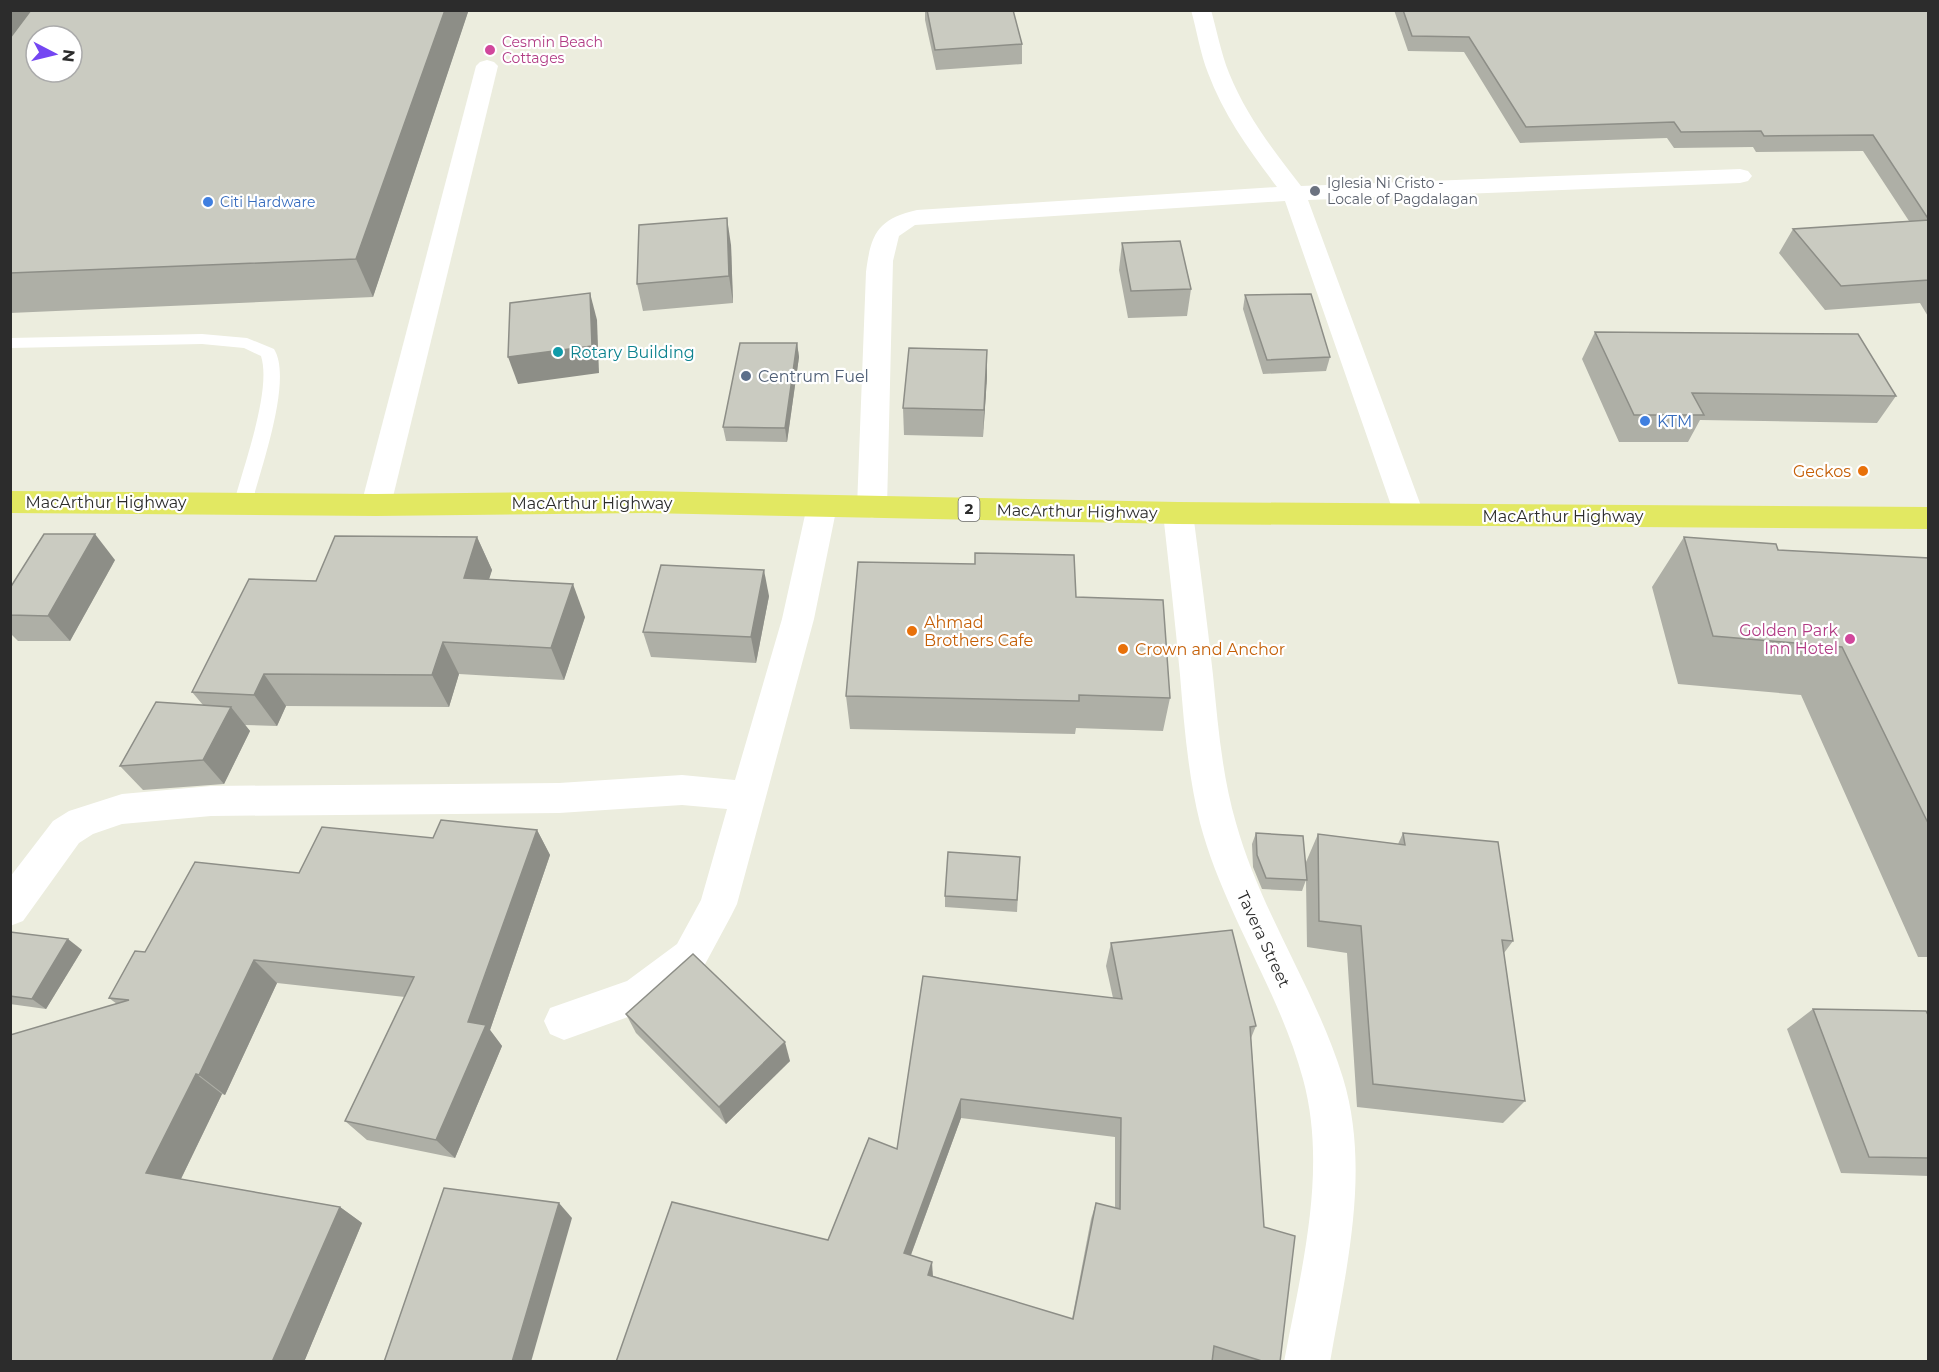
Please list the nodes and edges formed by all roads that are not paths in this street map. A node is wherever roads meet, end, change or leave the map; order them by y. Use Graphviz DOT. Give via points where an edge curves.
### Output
graph roads {
  1 [pos="1201,10"];
  2 [pos="487,66"];
  3 [pos="1740,176"];
  4 [pos="1294,193"];
  5 [pos="10,344"];
  6 [pos="10,502"];
  7 [pos="243,503"];
  8 [pos="376,505"];
  9 [pos="822,506"];
  10 [pos="872,507"];
  11 [pos="1178,513"];
  12 [pos="1409,514"];
  13 [pos="1929,518"];
  14 [pos="748,796"];
  15 [pos="10,909"];
  16 [pos="564,1021"];
  17 [pos="1307,1362"];
  1 -- 4 [label="street" via="1228,95 1251,137"];
  2 -- 8 [label="street"];
  3 -- 4 [label="street"];
  4 -- 10 [label="street" via="917,217 895,224 883,246 879,272"];
  4 -- 12 [label="street"];
  5 -- 7 [label="lane" via="202,339 247,343 268,353 273,368 270,398"];
  6 -- 7 [label="highway, MacArthur Highway / 2"];
  7 -- 8 [label="highway, MacArthur Highway / 2"];
  8 -- 9 [label="highway, MacArthur Highway / 2" via="522,502"];
  9 -- 10 [label="highway, MacArthur Highway / 2"];
  9 -- 14 [label="street" via="798,619"];
  10 -- 11 [label="highway, MacArthur Highway / 2"];
  11 -- 12 [label="highway, MacArthur Highway / 2"];
  11 -- 17 [label="street, Tavera Street" via="1206,764 1218,823 1235,877 1304,1028 1323,1080 1332,1123 1335,1182"];
  12 -- 13 [label="highway, MacArthur Highway / 2"];
  14 -- 15 [label="street" via="682,790 559,798 211,801 122,809 82,822 66,832"];
  14 -- 16 [label="street" via="718,904 690,956 639,995"];
}
